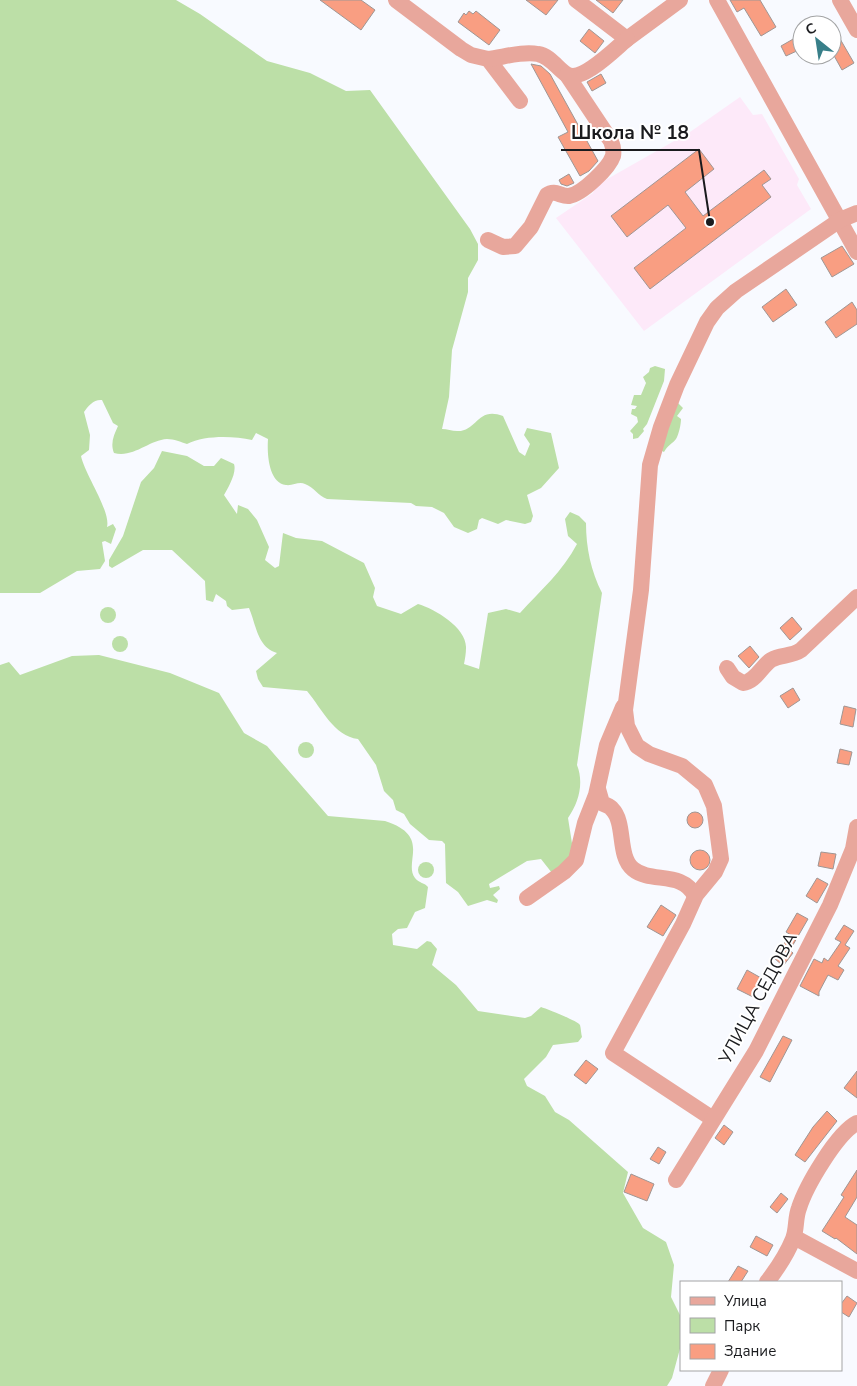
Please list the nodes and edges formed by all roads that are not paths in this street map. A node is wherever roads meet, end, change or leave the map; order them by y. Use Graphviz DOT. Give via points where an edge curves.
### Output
graph roads {
  1 [pos="396,0"];
  2 [pos="576,0"];
  3 [pos="680,0"];
  4 [pos="717,0"];
  5 [pos="840,0"];
  6 [pos="857,30"];
  7 [pos="627,39"];
  8 [pos="488,59"];
  9 [pos="567,75"];
  10 [pos="520,100"];
  11 [pos="857,213"];
  12 [pos="840,220"];
  13 [pos="488,240"];
  14 [pos="857,252"];
  15 [pos="857,597"];
  16 [pos="727,668"];
  17 [pos="628,690"];
  18 [pos="598,789"];
  19 [pos="857,827"];
  20 [pos="695,896"];
  21 [pos="527,898"];
  22 [pos="713,1119"];
  23 [pos="857,1123"];
  24 [pos="676,1180"];
  25 [pos="794,1237"];
  26 [pos="857,1271"];
  27 [pos="768,1281"];
  28 [pos="720,1371"];
  29 [pos="713,1386"];
  1 -- 8 [label="street" via="461,49"];
  2 -- 7 [label="street"];
  3 -- 7 [label="street"];
  4 -- 12 [label="street"];
  5 -- 6 [label="street"];
  7 -- 9 [label="street" via="583,74"];
  8 -- 9 [label="street" via="539,54 550,59"];
  8 -- 10 [label="street"];
  9 -- 13 [label="street" via="608,134 614,148 611,162 574,194 566,196 553,192 547,195 532,227 515,246 503,247"];
  11 -- 12 [label="street"];
  12 -- 14 [label="street"];
  12 -- 17 [label="street" via="723,303 707,322 687,362 650,461 641,590"];
  15 -- 16 [label="street" via="801,650 772,659 749,682 735,679"];
  17 -- 18 [label="street" via="607,745"];
  17 -- 20 [label="street" via="626,723 636,744 647,753 691,772 704,785 714,806 720,862"];
  18 -- 20 [label="street" via="602,803 616,814 629,865 642,874 686,885"];
  18 -- 21 [label="street" via="575,862"];
  19 -- 22 [label="street, УЛИЦА СЕДОВА" via="853,849 830,905 756,1051"];
  20 -- 22 [label="street" via="613,1053"];
  22 -- 24 [label="street, УЛИЦА СЕДОВА"];
  23 -- 25 [label="street" via="850,1126 805,1188"];
  25 -- 26 [label="street"];
  25 -- 27 [label="street"];
  28 -- 29 [label="street"];
}
